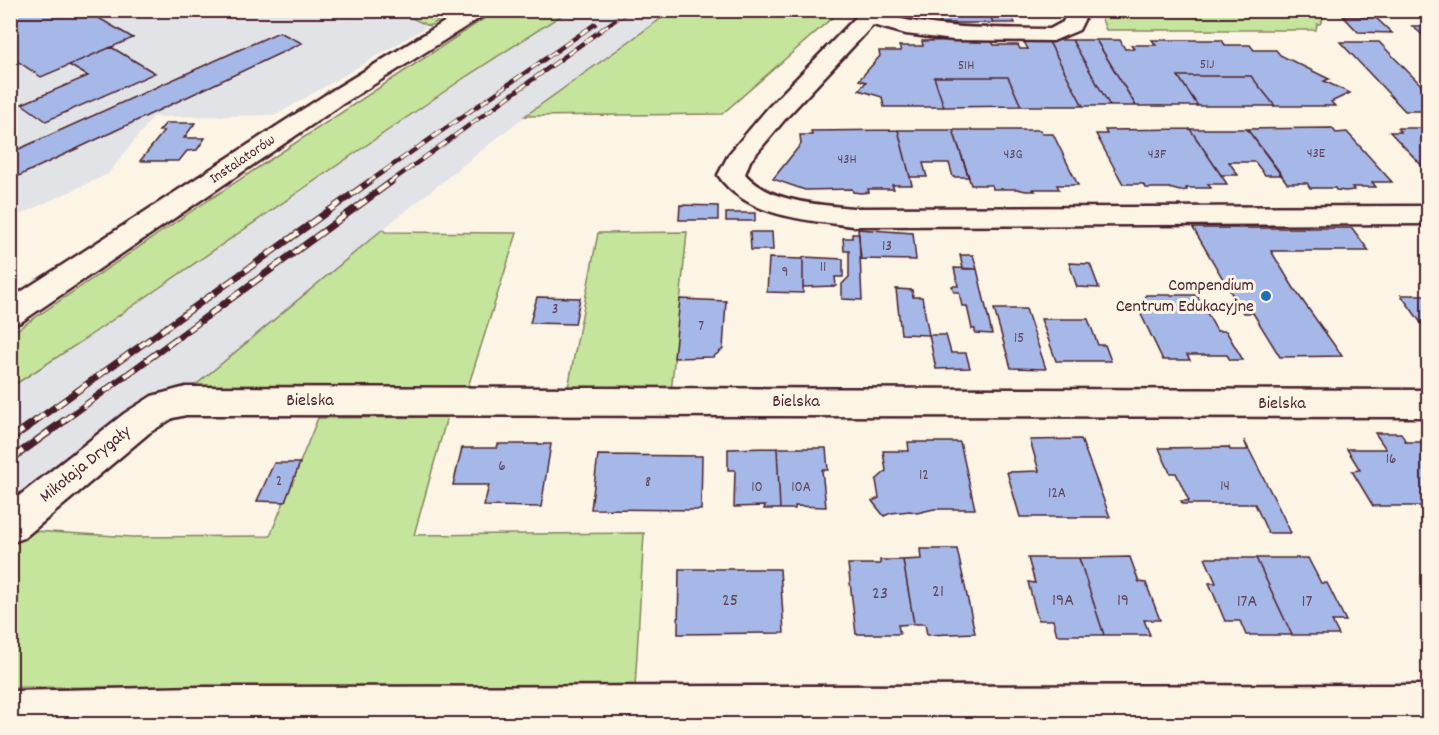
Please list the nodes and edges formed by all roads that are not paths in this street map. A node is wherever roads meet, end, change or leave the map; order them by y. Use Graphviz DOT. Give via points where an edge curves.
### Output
graph roads {
  1 [pos="479,10"];
  2 [pos="1079,10"];
  3 [pos="872,14"];
  4 [pos="1428,215"];
  5 [pos="10,314"];
  6 [pos="1428,404"];
  7 [pos="164,406"];
  8 [pos="10,526"];
  9 [pos="1428,706"];
  10 [pos="10,712"];
  1 -- 5 [label="street, Instalatorów" via="333,100"];
  2 -- 3 [label="street" via="1072,26 1053,35 952,34 906,28"];
  3 -- 4 [label="street" via="738,159 730,175 738,186 776,204 853,217"];
  6 -- 7 [label="street, Bielska" via="201,400"];
  7 -- 8 [label="street, Mikołaja Drygały" via="137,423"];
  9 -- 10 [label="street"];
}
